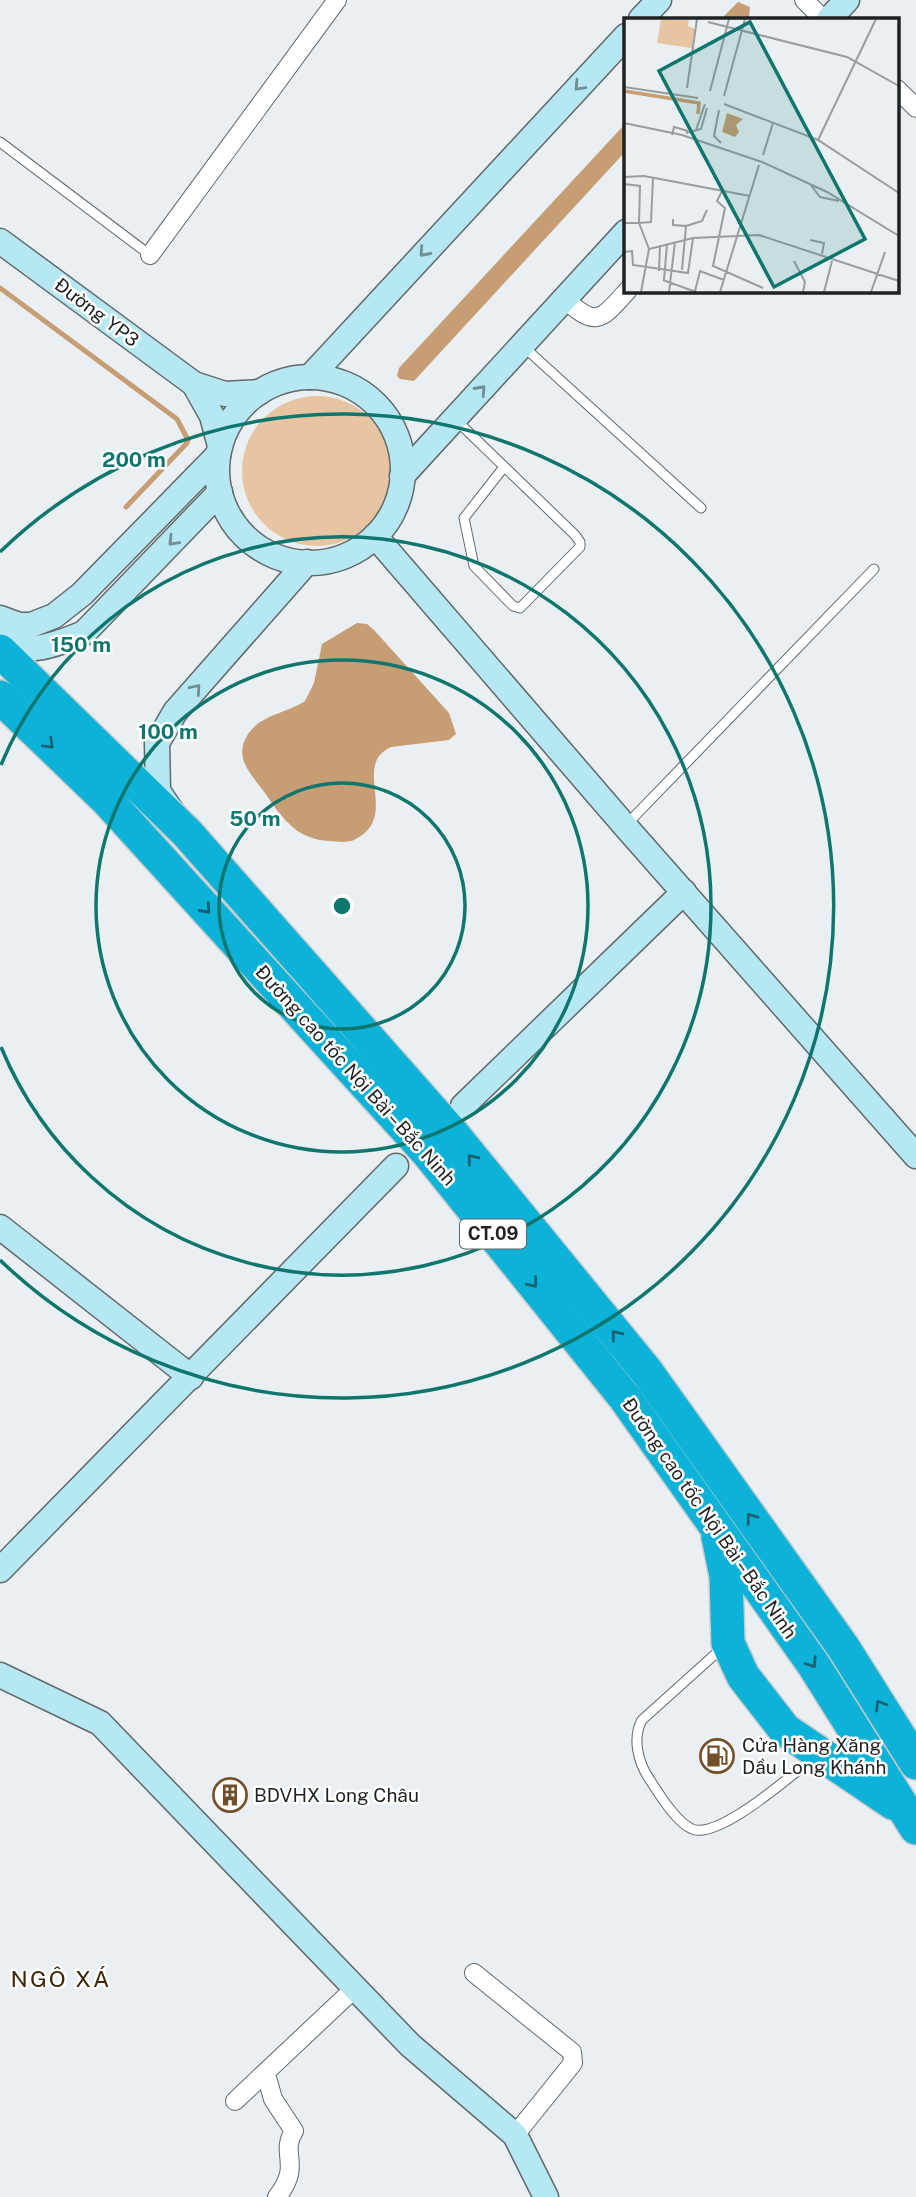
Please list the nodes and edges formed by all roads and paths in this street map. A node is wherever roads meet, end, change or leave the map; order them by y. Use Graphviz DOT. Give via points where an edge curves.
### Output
graph roads {
  1 [pos="337,0"];
  2 [pos="659,0"];
  3 [pos="804,0"];
  4 [pos="847,0"];
  5 [pos="642,18"];
  6 [pos="822,18"];
  7 [pos="830,18"];
  8 [pos="624,37"];
  9 [pos="898,90"];
  10 [pos="916,108"];
  11 [pos="0,142"];
  12 [pos="624,233"];
  13 [pos="0,241"];
  14 [pos="150,254"];
  15 [pos="626,292"];
  16 [pos="563,299"];
  17 [pos="521,345"];
  18 [pos="310,377"];
  19 [pos="194,384"];
  20 [pos="260,392"];
  21 [pos="455,419"];
  22 [pos="219,451"];
  23 [pos="504,467"];
  24 [pos="402,476"];
  25 [pos="220,492"];
  26 [pos="701,508"];
  27 [pos="375,536"];
  28 [pos="307,562"];
  29 [pos="874,569"];
  30 [pos="0,618"];
  31 [pos="0,640"];
  32 [pos="0,651"];
  33 [pos="0,697"];
  34 [pos="625,827"];
  35 [pos="187,833"];
  36 [pos="684,892"];
  37 [pos="463,1106"];
  38 [pos="916,1156"];
  39 [pos="396,1166"];
  40 [pos="0,1227"];
  41 [pos="191,1377"];
  42 [pos="715,1525"];
  43 [pos="0,1570"];
  44 [pos="729,1643"];
  45 [pos="0,1675"];
  46 [pos="820,1754"];
  47 [pos="916,1763"];
  48 [pos="912,1822"];
  49 [pos="474,1973"];
  50 [pos="355,1988"];
  51 [pos="266,2074"];
  52 [pos="235,2101"];
  53 [pos="515,2135"];
  54 [pos="277,2197"];
  55 [pos="545,2197"];
  1 -- 14 [label="street"];
  2 -- 5 [label="street"];
  3 -- 6 [label="street"];
  4 -- 7 [label="street"];
  8 -- 18 [label="street, one-way"];
  9 -- 10 [label="street"];
  11 -- 14 [label="lane"];
  12 -- 16 [label="street"];
  13 -- 19 [label="street, Đường YP3"];
  15 -- 16 [label="street" via="596,320 584,317"];
  16 -- 17 [label="street"];
  21 -- 17 [label="street, one-way"];
  17 -- 26 [label="lane"];
  18 -- 20 [label="street" via="283,381"];
  18 -- 24 [label="street" via="345,385 378,407 398,441"];
  19 -- 20 [label="street" via="225,394"];
  19 -- 22 [label="street" via="212,416"];
  20 -- 22 [label="street" via="235,415"];
  21 -- 23 [label="lane"];
  21 -- 24 [label="street"];
  22 -- 25 [label="street"];
  22 -- 30 [label="street" via="82,594 54,617 31,625"];
  23 -- 23 [label="lane" via="580,542 520,608 474,566 464,527 468,510"];
  24 -- 27 [label="street" via="396,506"];
  25 -- 28 [label="street" via="233,520 251,541 274,555"];
  25 -- 31 [label="street, one-way" via="84,633 30,649"];
  27 -- 28 [label="street" via="348,554"];
  27 -- 34 [label="street"];
  35 -- 28 [label="street, one-way" via="158,791 157,743 176,712"];
  29 -- 34 [label="lane"];
  32 -- 35 [label="highway, Đường cao tốc Nội Bài – Bắc Ninh / CT.09"];
  33 -- 42 [label="highway, Đường cao tốc Nội Bài – Bắc Ninh / CT.09, one-way" via="106,799 428,1153 625,1398"];
  34 -- 36 [label="street"];
  47 -- 35 [label="highway, Đường cao tốc Nội Bài – Bắc Ninh / CT.09, one-way" via="843,1647 647,1372 452,1133"];
  36 -- 37 [label="street"];
  36 -- 38 [label="street"];
  39 -- 41 [label="street"];
  40 -- 41 [label="street"];
  41 -- 43 [label="street"];
  42 -- 44 [label="highway" via="726,1576"];
  42 -- 48 [label="highway, Đường cao tốc Nội Bài – Bắc Ninh / CT.09, one-way" via="813,1664"];
  44 -- 46 [label="highway" via="757,1696 785,1730"];
  44 -- 46 [label="lane" via="637,1729 637,1751 648,1778 680,1819 692,1829 708,1830 725,1823"];
  45 -- 50 [label="street" via="100,1723"];
  46 -- 48 [label="highway" via="873,1787"];
  49 -- 53 [label="street" via="575,2057"];
  50 -- 51 [label="street"];
  50 -- 53 [label="street" via="410,2045"];
  51 -- 52 [label="street"];
  51 -- 54 [label="street" via="273,2099 294,2131 286,2144 291,2173"];
  53 -- 55 [label="street"];
}
